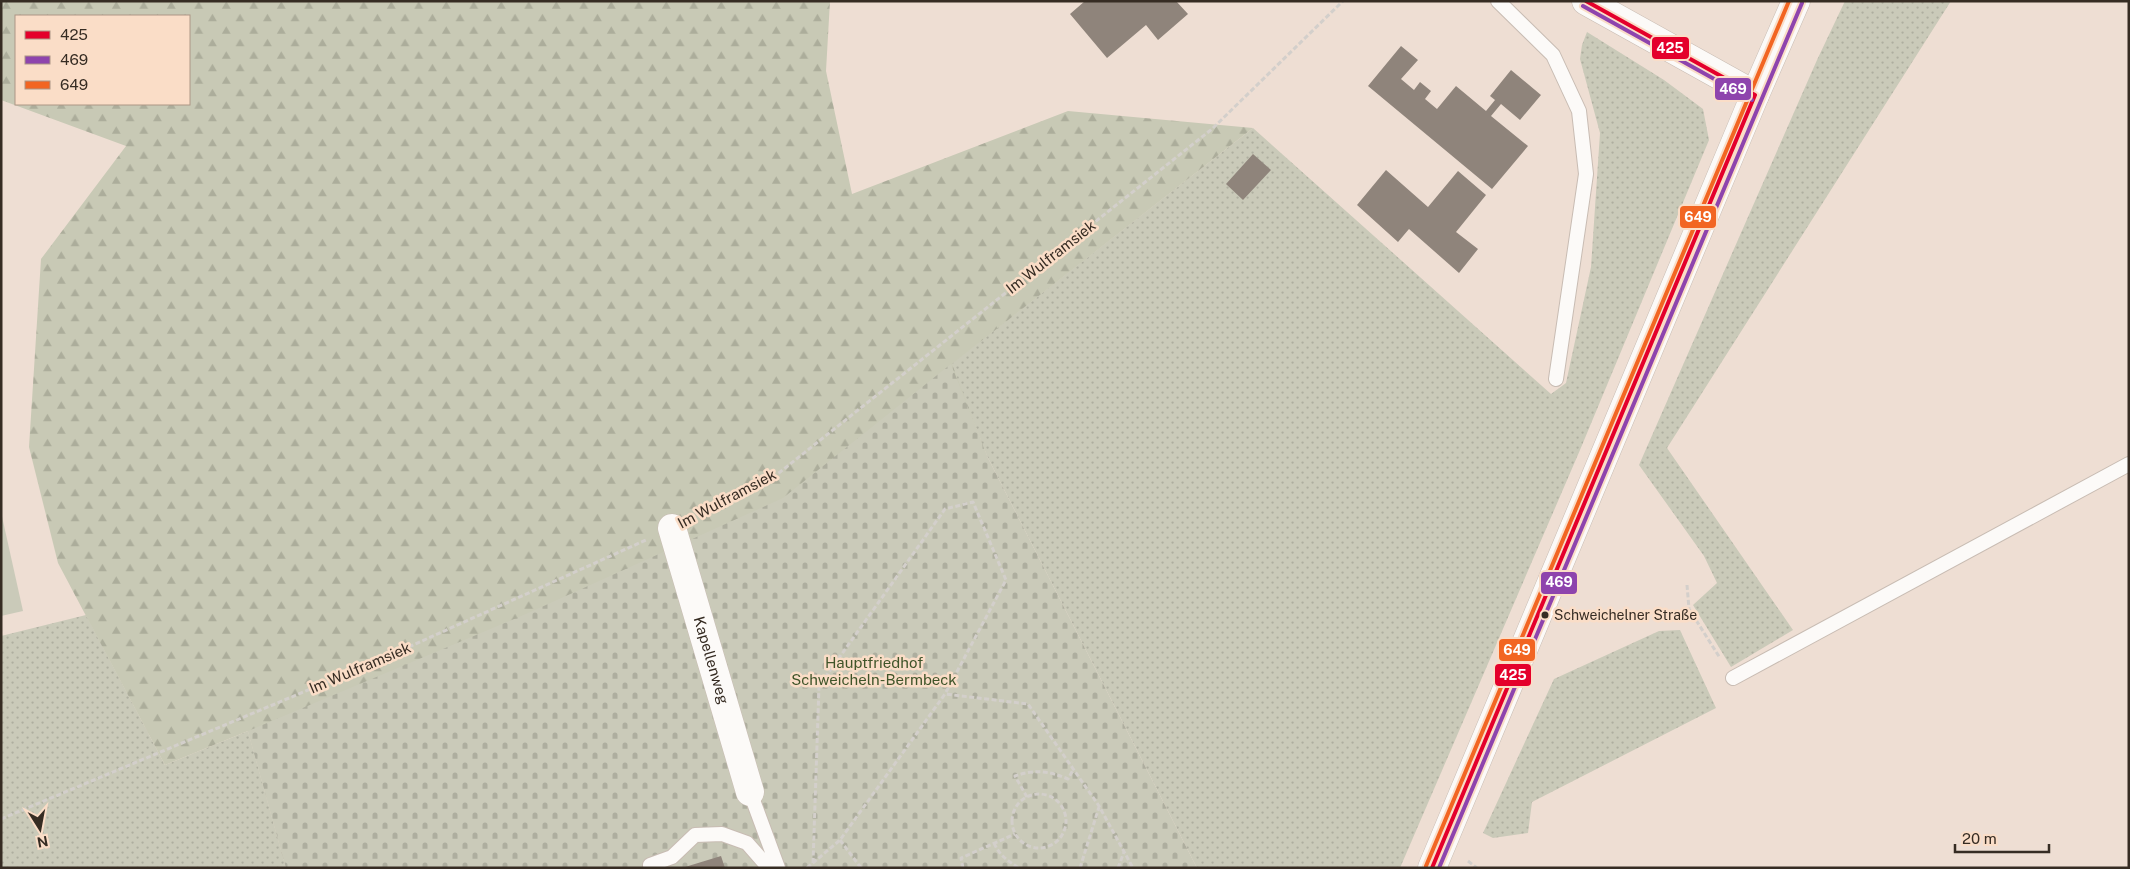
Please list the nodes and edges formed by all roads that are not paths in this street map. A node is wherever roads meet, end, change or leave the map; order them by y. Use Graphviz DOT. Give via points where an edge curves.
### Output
graph roads {
  1 [pos="1498,1"];
  2 [pos="1586,1"];
  3 [pos="1796,1"];
  4 [pos="1755,95"];
  5 [pos="1556,379"];
  6 [pos="2129,464"];
  7 [pos="672,528"];
  8 [pos="1733,678"];
  9 [pos="750,792"];
  10 [pos="650,865"];
  11 [pos="769,868"];
  12 [pos="778,868"];
  13 [pos="1432,868"];
  1 -- 5 [label="lane" via="1553,55 1579,111 1586,174"];
  2 -- 4 [label="street"];
  3 -- 4 [label="street"];
  4 -- 13 [label="street"];
  6 -- 8 [label="lane"];
  7 -- 9 [label="street, Kapellenweg"];
  9 -- 12 [label="lane"];
  10 -- 11 [label="lane" via="672,857 695,835 722,834 747,843"];
}
